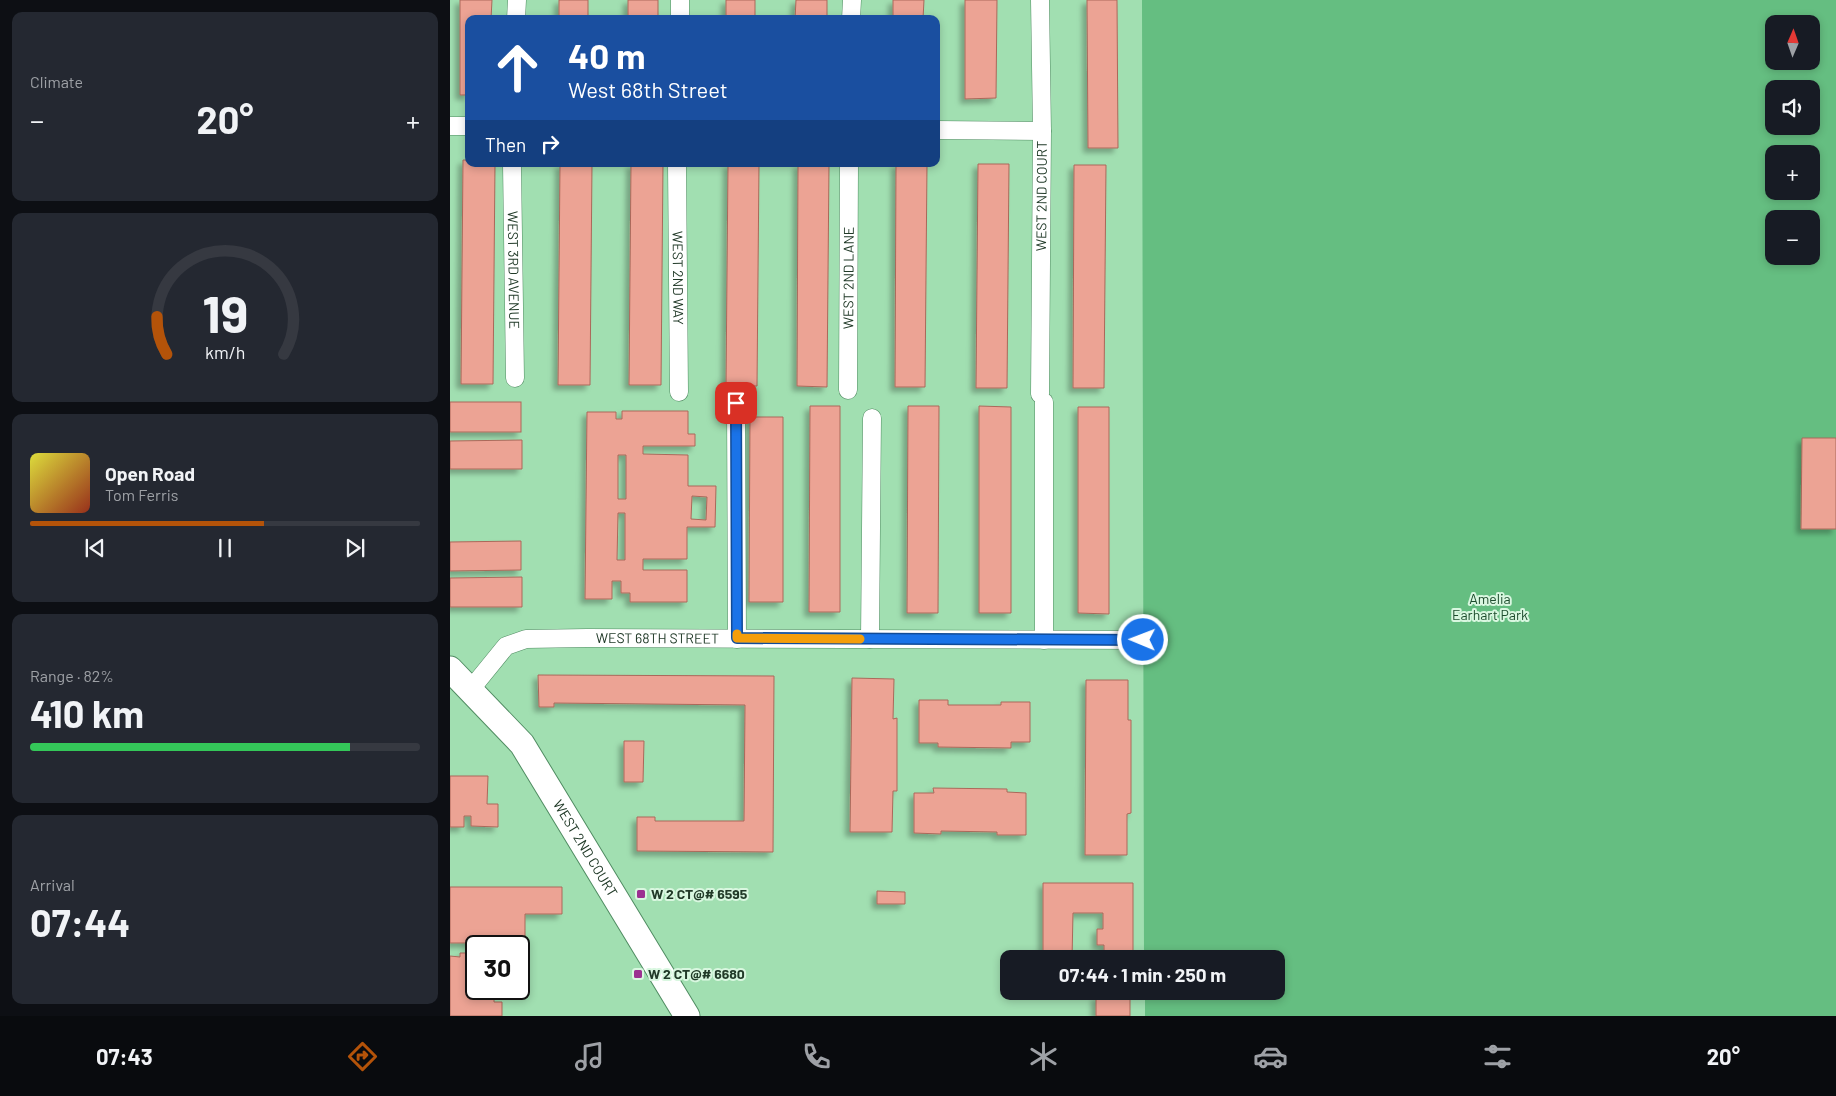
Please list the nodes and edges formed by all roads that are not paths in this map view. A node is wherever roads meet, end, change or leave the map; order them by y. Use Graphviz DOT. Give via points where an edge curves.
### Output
graph roads {
  1 [pos="517,0"];
  2 [pos="680,0"];
  3 [pos="852,0"];
  4 [pos="1040,0"];
  5 [pos="516,15"];
  6 [pos="680,15"];
  7 [pos="851,15"];
  8 [pos="450,126"];
  9 [pos="465,126"];
  10 [pos="940,130"];
  11 [pos="1042,130"];
  12 [pos="512,167"];
  13 [pos="677,167"];
  14 [pos="849,167"];
  15 [pos="515,378"];
  16 [pos="848,390"];
  17 [pos="679,392"];
  18 [pos="736,403"];
  19 [pos="872,418"];
  20 [pos="737,638"];
  21 [pos="870,639"];
  22 [pos="1044,640"];
  23 [pos="1143,640"];
  24 [pos="450,669"];
  25 [pos="461,684"];
  26 [pos="687,1016"];
  1 -- 5 [label="street"];
  2 -- 6 [label="street"];
  3 -- 7 [label="street"];
  4 -- 11 [label="street, WEST 2ND COURT"];
  8 -- 9 [label="street"];
  10 -- 11 [label="street"];
  11 -- 22 [label="street, WEST 2ND COURT"];
  12 -- 15 [label="street, WEST 3RD AVENUE"];
  13 -- 17 [label="street, WEST 2ND WAY"];
  14 -- 16 [label="street, WEST 2ND LANE"];
  18 -- 20 [label="street"];
  19 -- 21 [label="street"];
  20 -- 21 [label="street, WEST 68TH STREET"];
  20 -- 25 [label="street, WEST 68TH STREET" via="526,639 506,646"];
  21 -- 22 [label="street, WEST 68TH STREET"];
  22 -- 23 [label="street, WEST 68TH STREET"];
  24 -- 25 [label="main road"];
  25 -- 26 [label="main road, WEST 2ND COURT" via="522,744"];
}
